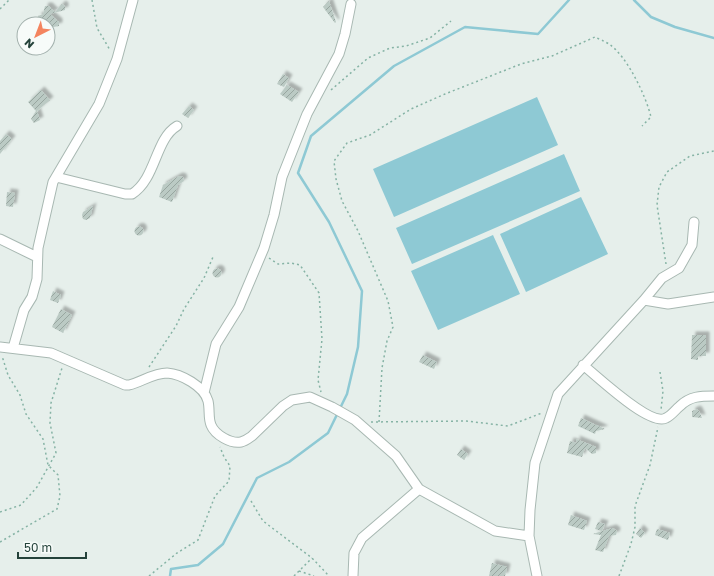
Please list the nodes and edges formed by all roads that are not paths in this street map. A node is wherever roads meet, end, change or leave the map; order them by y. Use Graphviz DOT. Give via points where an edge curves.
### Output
graph roads {
  1 [pos="133,0"];
  2 [pos="351,4"];
  3 [pos="177,126"];
  4 [pos="56,177"];
  5 [pos="694,222"];
  6 [pos="0,239"];
  7 [pos="37,257"];
  8 [pos="714,298"];
  9 [pos="644,300"];
  10 [pos="0,347"];
  11 [pos="13,348"];
  12 [pos="583,365"];
  13 [pos="204,393"];
  14 [pos="714,396"];
  15 [pos="419,489"];
  16 [pos="529,536"];
  17 [pos="353,576"];
  18 [pos="537,576"];
  1 -- 4 [label="street" via="117,59 99,104"];
  2 -- 13 [label="street" via="338,54 307,114 282,177 264,248 239,307 216,344"];
  3 -- 4 [label="street" via="165,139 147,178 132,194"];
  4 -- 7 [label="street"];
  5 -- 9 [label="street" via="690,251 679,268 662,278"];
  6 -- 7 [label="street"];
  7 -- 11 [label="street" via="37,279 32,297 24,310"];
  8 -- 9 [label="street" via="668,304"];
  9 -- 12 [label="street"];
  10 -- 11 [label="street"];
  11 -- 13 [label="street" via="51,353 125,385 168,373 186,379"];
  12 -- 14 [label="street" via="626,400 660,420 666,419 689,398"];
  12 -- 16 [label="street" via="558,394 551,410 535,463"];
  13 -- 15 [label="street" via="208,399 210,421 215,432 231,441 242,442 252,436 292,400 306,397 332,407 346,414 396,456"];
  15 -- 16 [label="street" via="495,530"];
  15 -- 17 [label="street" via="362,538 354,553"];
  16 -- 18 [label="street"];
}
